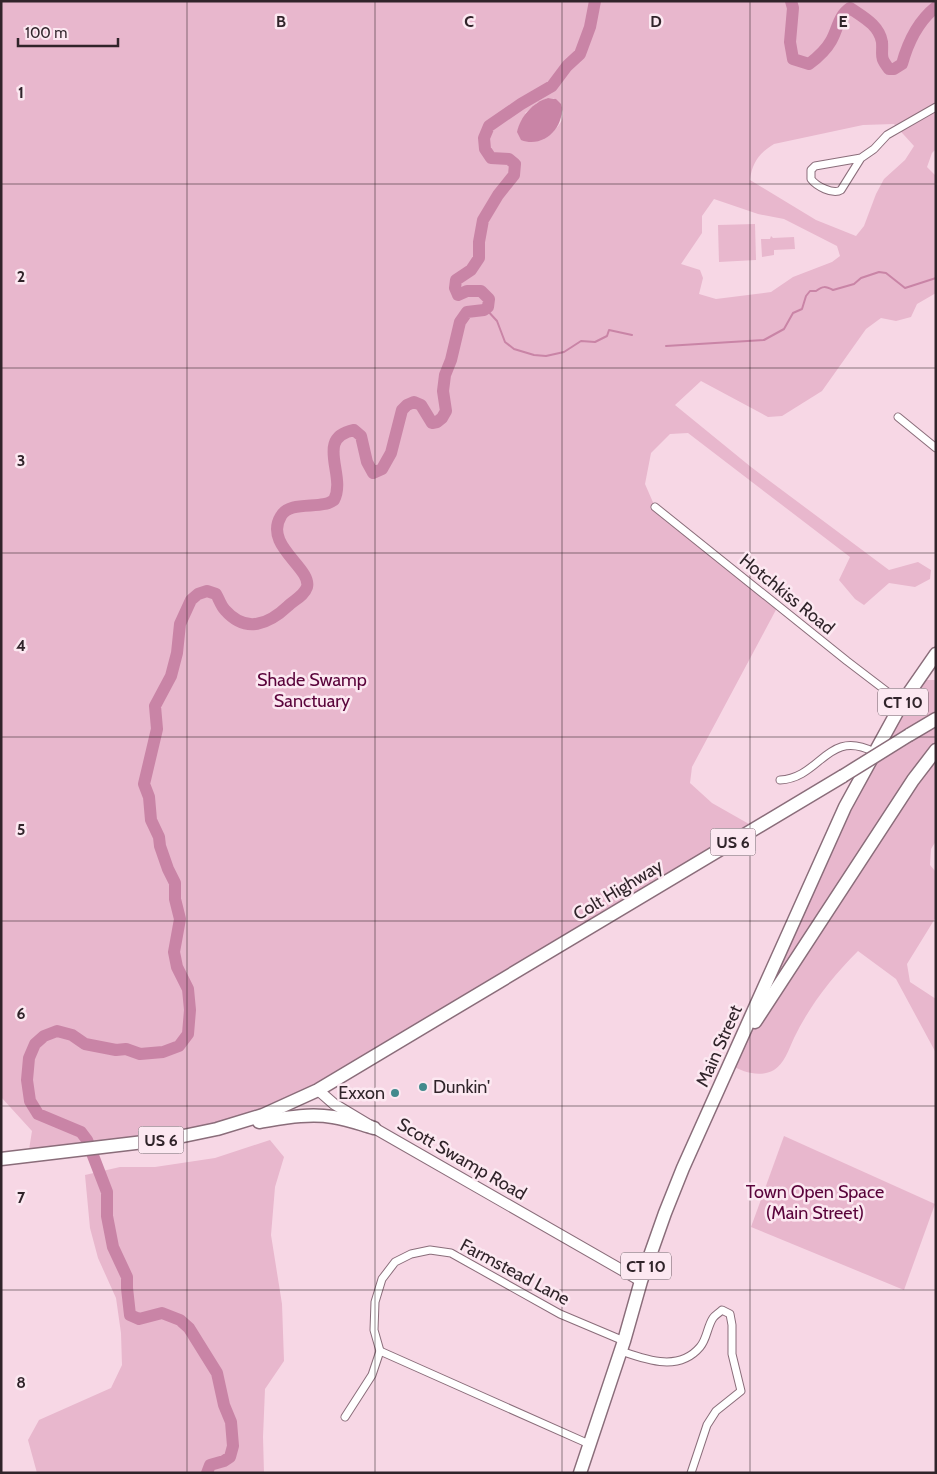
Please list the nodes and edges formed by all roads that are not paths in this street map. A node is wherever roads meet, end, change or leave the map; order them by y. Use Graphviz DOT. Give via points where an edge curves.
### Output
graph roads {
  1 [pos="935,109"];
  2 [pos="861,158"];
  3 [pos="898,417"];
  4 [pos="936,448"];
  5 [pos="655,507"];
  6 [pos="936,654"];
  7 [pos="902,703"];
  8 [pos="936,719"];
  9 [pos="936,750"];
  10 [pos="874,752"];
  11 [pos="780,780"];
  12 [pos="730,1065"];
  13 [pos="318,1090"];
  14 [pos="374,1128"];
  15 [pos="217,1129"];
  16 [pos="1,1159"];
  17 [pos="641,1281"];
  18 [pos="623,1346"];
  19 [pos="380,1351"];
  20 [pos="345,1417"];
  21 [pos="589,1444"];
  22 [pos="580,1473"];
  23 [pos="691,1473"];
  1 -- 2 [label="street" via="887,135"];
  2 -- 2 [label="street" via="838,192 810,179 811,170 816,166"];
  3 -- 4 [label="street"];
  5 -- 7 [label="street, Hotchkiss Road"];
  6 -- 7 [label="highway, Main Street / CT 10"];
  7 -- 10 [label="highway, Main Street / CT 10"];
  8 -- 13 [label="highway, Colt Highway / US 6, bridge"];
  9 -- 12 [label="highway" via="779,984"];
  10 -- 11 [label="street" via="846,745 800,775"];
  10 -- 12 [label="highway, Main Street / CT 10" via="829,841"];
  12 -- 17 [label="highway, Main Street / CT 10" via="672,1193"];
  13 -- 14 [label="main road, Scott Swamp Road" via="334,1104"];
  13 -- 15 [label="highway, US 6" via="263,1115"];
  14 -- 15 [label="highway" via="332,1117 304,1116"];
  14 -- 17 [label="main road, Scott Swamp Road"];
  15 -- 16 [label="highway, US 6" via="169,1139"];
  17 -- 18 [label="highway, Main Street / CT 10"];
  18 -- 19 [label="street, Farmstead Lane" via="451,1253 430,1250 395,1262 382,1279 375,1302 374,1330"];
  18 -- 21 [label="highway, Main Street / CT 10"];
  18 -- 23 [label="street, Farmstead Lane" via="648,1360 668,1363 688,1357 701,1346 713,1318 722,1310 730,1314 732,1354 741,1392 716,1411 707,1426"];
  19 -- 20 [label="street" via="372,1375"];
  19 -- 21 [label="street"];
  21 -- 22 [label="highway, Main Street / CT 10"];
}
